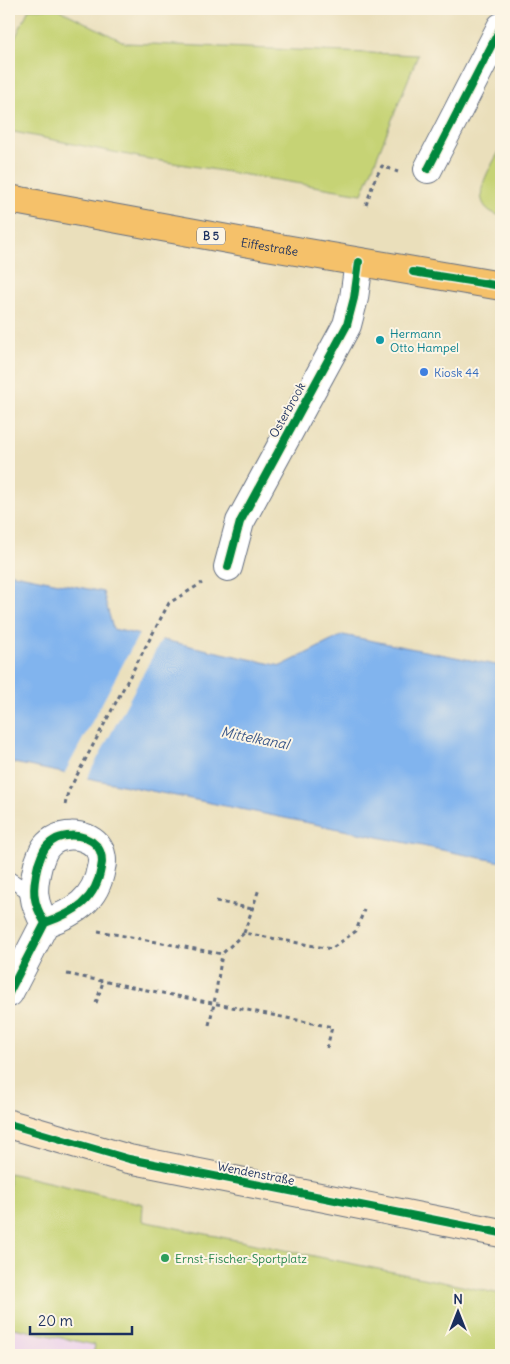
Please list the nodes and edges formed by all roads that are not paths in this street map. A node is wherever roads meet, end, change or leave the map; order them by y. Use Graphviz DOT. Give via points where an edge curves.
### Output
graph roads {
  1 [pos="501,27"];
  2 [pos="428,169"];
  3 [pos="9,198"];
  4 [pos="359,262"];
  5 [pos="501,286"];
  6 [pos="228,567"];
  7 [pos="9,879"];
  8 [pos="34,895"];
  9 [pos="53,920"];
  10 [pos="9,992"];
  11 [pos="9,1124"];
  12 [pos="501,1233"];
  1 -- 2 [label="street"];
  3 -- 4 [label="main road, Eiffestraße / B 5"];
  4 -- 5 [label="main road, Eiffestraße / B 5"];
  4 -- 6 [label="street, Osterbrook" via="347,325 240,522"];
  7 -- 8 [label="lane"];
  8 -- 9 [label="street" via="36,908"];
  8 -- 9 [label="street" via="39,861 46,848 58,838 84,837 98,847 103,861 94,891 80,906"];
  9 -- 10 [label="street"];
  11 -- 12 [label="street, Wendenstraße" via="129,1159"];
}
